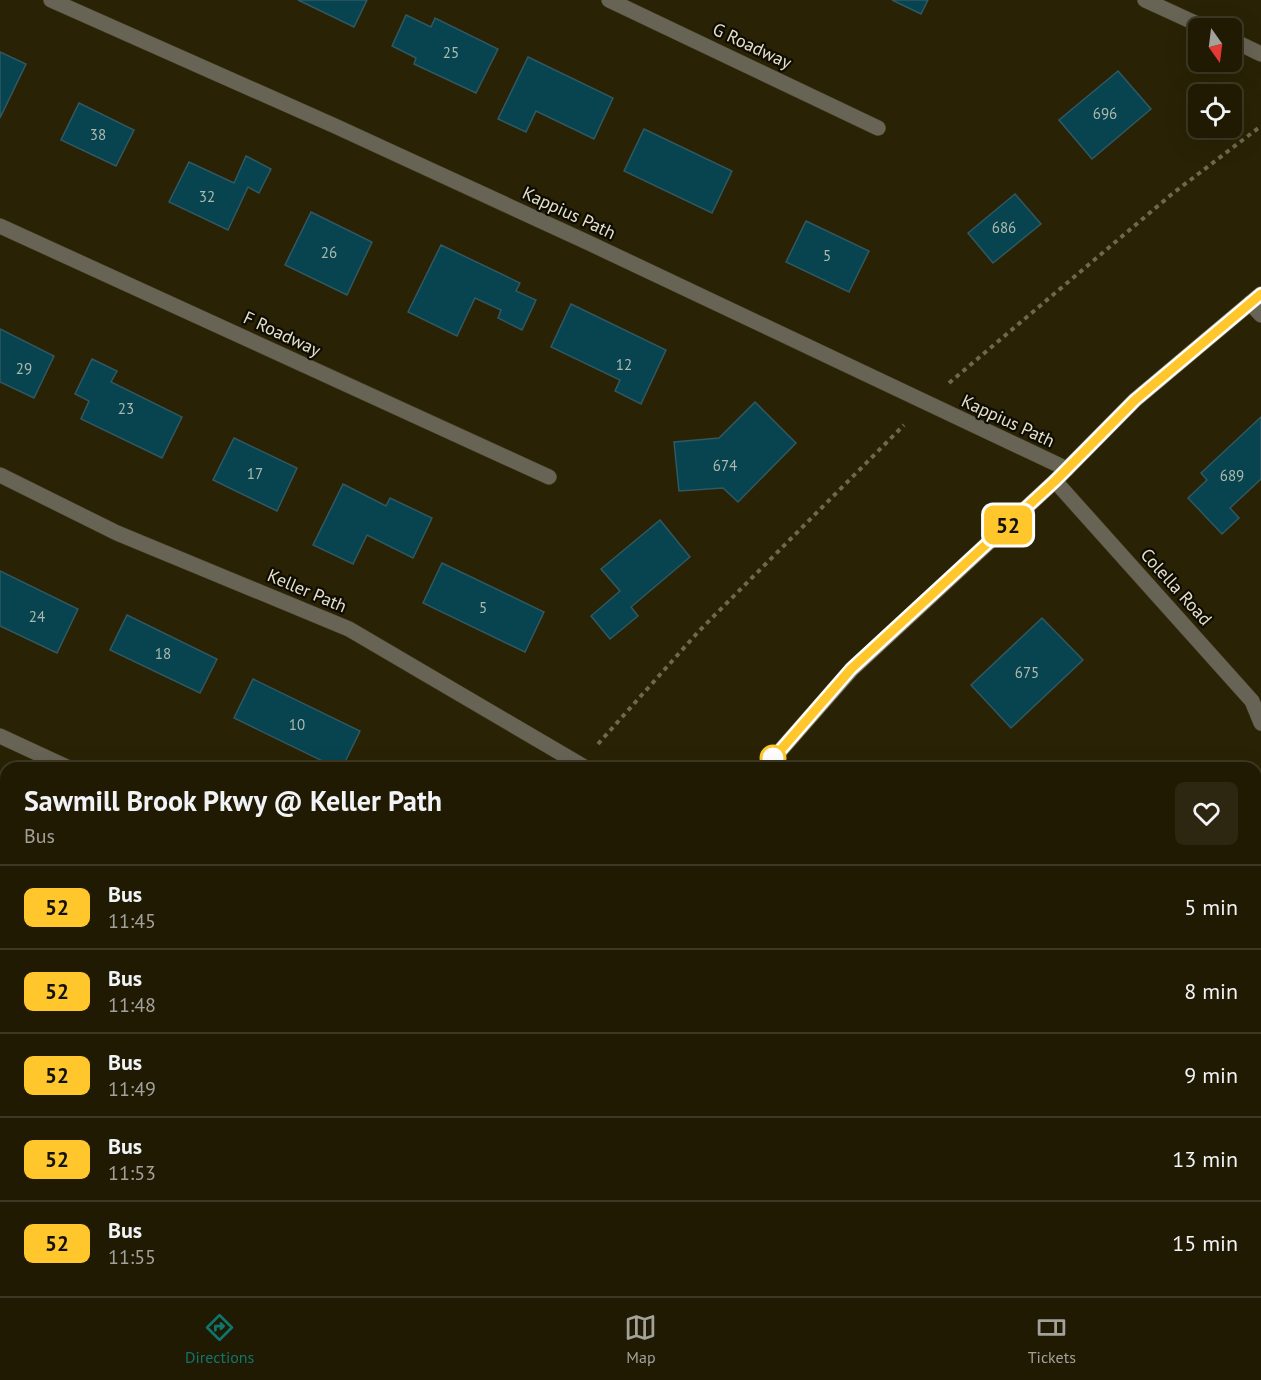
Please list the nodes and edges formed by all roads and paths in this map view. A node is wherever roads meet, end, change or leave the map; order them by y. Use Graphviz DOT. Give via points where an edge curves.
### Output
graph roads {
  1 [pos="51,0"];
  2 [pos="609,0"];
  3 [pos="1145,0"];
  4 [pos="1188,20"];
  5 [pos="1242,45"];
  6 [pos="1261,54"];
  7 [pos="1261,126"];
  8 [pos="878,128"];
  9 [pos="0,226"];
  10 [pos="1255,298"];
  11 [pos="1261,315"];
  12 [pos="925,403"];
  13 [pos="1067,469"];
  14 [pos="0,475"];
  15 [pos="549,477"];
  16 [pos="1055,481"];
  17 [pos="1261,723"];
  18 [pos="0,736"];
  19 [pos="56,762"];
  20 [pos="576,762"];
  21 [pos="586,762"];
  22 [pos="770,762"];
  1 -- 12 [label="street, Kappius Path" via="367,141"];
  2 -- 8 [label="street, G Roadway"];
  3 -- 4 [label="street"];
  5 -- 6 [label="street"];
  7 -- 12 [label="path" via="1172,194"];
  9 -- 15 [label="street, F Roadway"];
  10 -- 11 [label="street"];
  10 -- 13 [label="street" via="1135,400"];
  12 -- 13 [label="street, Kappius Path"];
  12 -- 21 [label="path" via="699,631"];
  13 -- 16 [label="street"];
  14 -- 20 [label="street, Keller Path" via="117,533 349,629"];
  16 -- 17 [label="street, Colella Road" via="1252,701"];
  16 -- 22 [label="street" via="851,669"];
  18 -- 19 [label="street"];
}
